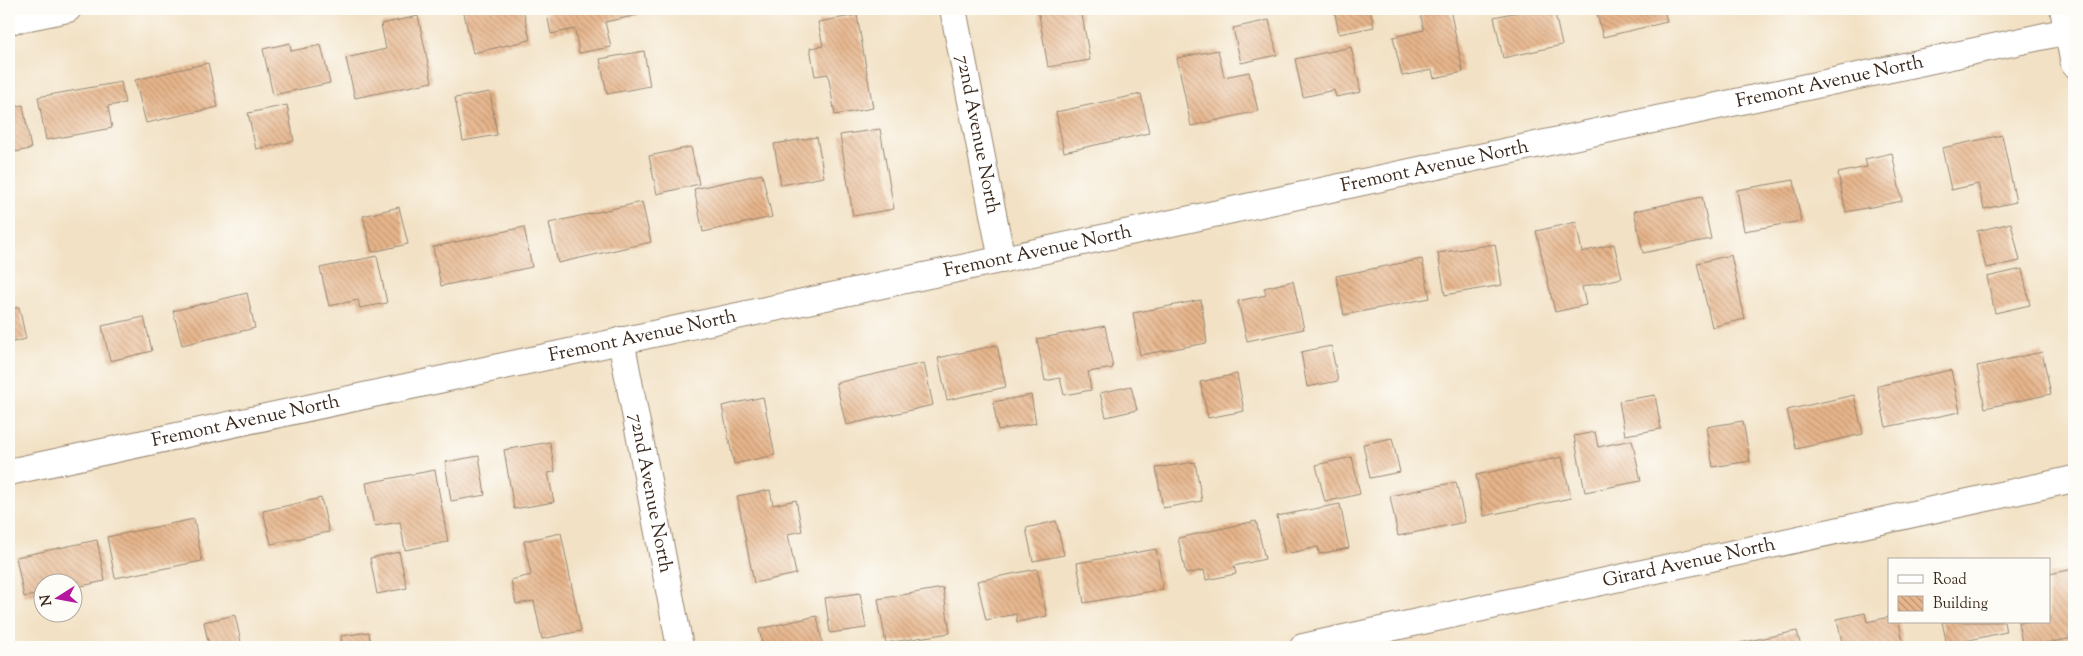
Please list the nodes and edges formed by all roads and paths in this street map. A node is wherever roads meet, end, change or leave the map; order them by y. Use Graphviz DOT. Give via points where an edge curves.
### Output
graph roads {
  1 [pos="68,9"];
  2 [pos="953,9"];
  3 [pos="2066,20"];
  4 [pos="9,21"];
  5 [pos="2074,64"];
  6 [pos="1002,260"];
  7 [pos="620,340"];
  8 [pos="9,472"];
  9 [pos="2074,479"];
  10 [pos="680,647"];
  11 [pos="1303,647"];
  1 -- 4 [label="street"];
  2 -- 6 [label="street, 72nd Avenue North"];
  3 -- 5 [label="street"];
  3 -- 6 [label="street, Fremont Avenue North"];
  6 -- 7 [label="street, Fremont Avenue North"];
  7 -- 8 [label="street, Fremont Avenue North"];
  7 -- 10 [label="street, 72nd Avenue North"];
  9 -- 11 [label="street, Girard Avenue North"];
}
